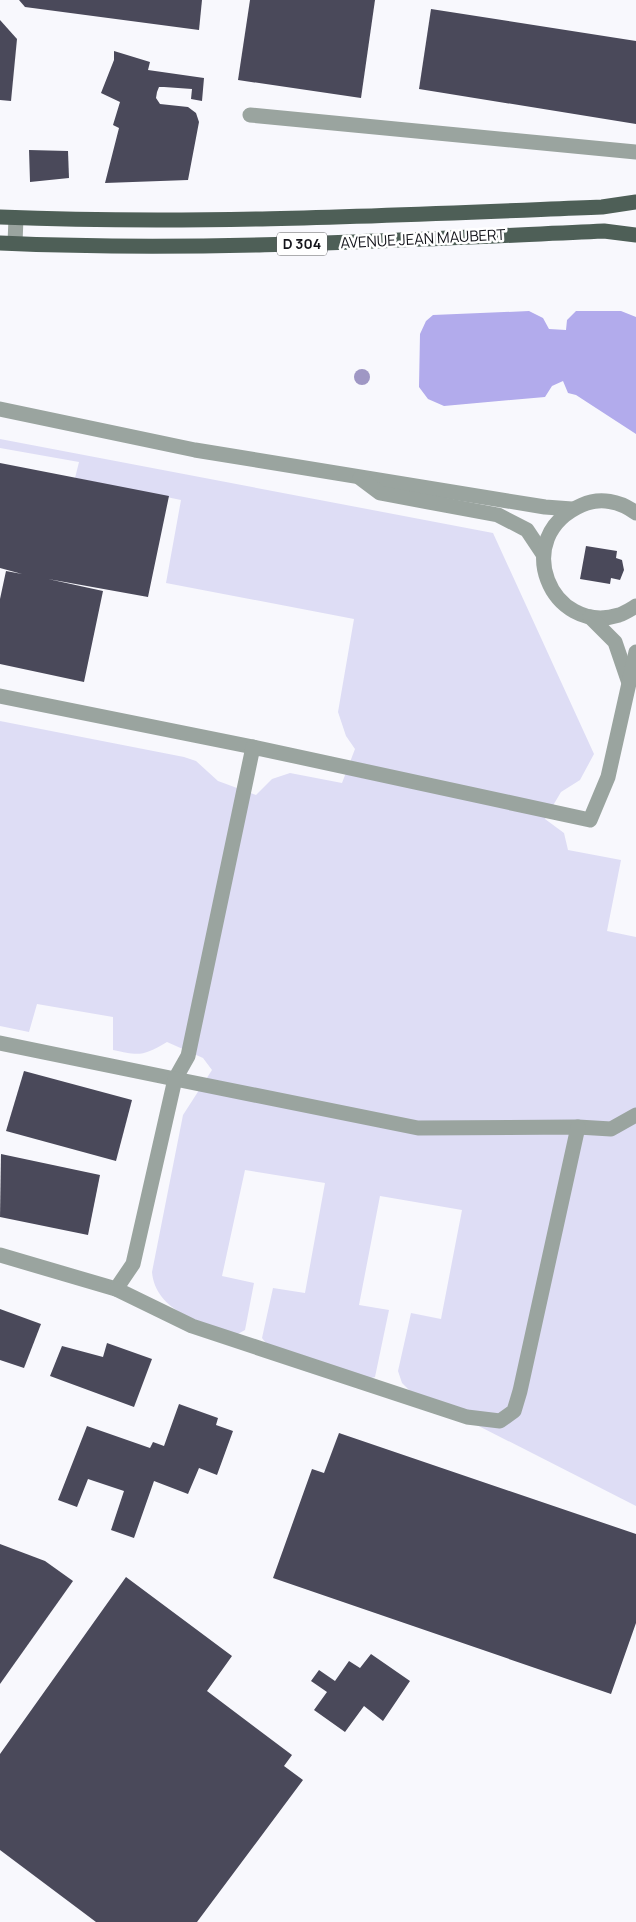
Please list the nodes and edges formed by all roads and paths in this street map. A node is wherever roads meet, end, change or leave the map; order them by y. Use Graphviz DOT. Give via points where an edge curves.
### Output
graph roads {
  1 [pos="250,115"];
  2 [pos="636,152"];
  3 [pos="636,202"];
  4 [pos="0,217"];
  5 [pos="16,218"];
  6 [pos="636,235"];
  7 [pos="0,243"];
  8 [pos="15,244"];
  9 [pos="0,408"];
  10 [pos="359,477"];
  11 [pos="572,510"];
  12 [pos="636,513"];
  13 [pos="543,554"];
  14 [pos="636,606"];
  15 [pos="590,617"];
  16 [pos="636,652"];
  17 [pos="629,683"];
  18 [pos="0,696"];
  19 [pos="253,746"];
  20 [pos="0,1043"];
  21 [pos="175,1079"];
  22 [pos="636,1115"];
  23 [pos="578,1127"];
  24 [pos="0,1255"];
  25 [pos="116,1289"];
  1 -- 2 [label="lane"];
  3 -- 5 [label="main road, AVENUE JEAN MAUBERT / D 304" via="602,207 320,219"];
  4 -- 5 [label="main road, AVENUE JEAN MAUBERT / D 304"];
  5 -- 8 [label="lane"];
  6 -- 8 [label="main road, AVENUE JEAN MAUBERT / D 304" via="604,231 320,244 98,247"];
  7 -- 8 [label="main road, AVENUE JEAN MAUBERT / D 304"];
  9 -- 10 [label="lane" via="195,450"];
  10 -- 11 [label="lane"];
  10 -- 13 [label="lane" via="380,493 498,515 527,530"];
  11 -- 12 [label="lane" via="590,502 608,501 627,506"];
  11 -- 13 [label="lane" via="558,520 548,536"];
  13 -- 15 [label="lane" via="552,590 564,604"];
  14 -- 15 [label="lane" via="619,615"];
  15 -- 17 [label="lane" via="615,642"];
  16 -- 17 [label="lane"];
  17 -- 19 [label="lane" via="608,777 590,820"];
  18 -- 19 [label="lane"];
  19 -- 21 [label="lane" via="188,1056"];
  20 -- 21 [label="lane"];
  21 -- 23 [label="lane" via="418,1128"];
  21 -- 25 [label="lane" via="133,1264"];
  22 -- 23 [label="lane" via="611,1129"];
  23 -- 25 [label="lane" via="520,1391 514,1411 500,1420 466,1418 192,1326"];
  24 -- 25 [label="lane"];
}
